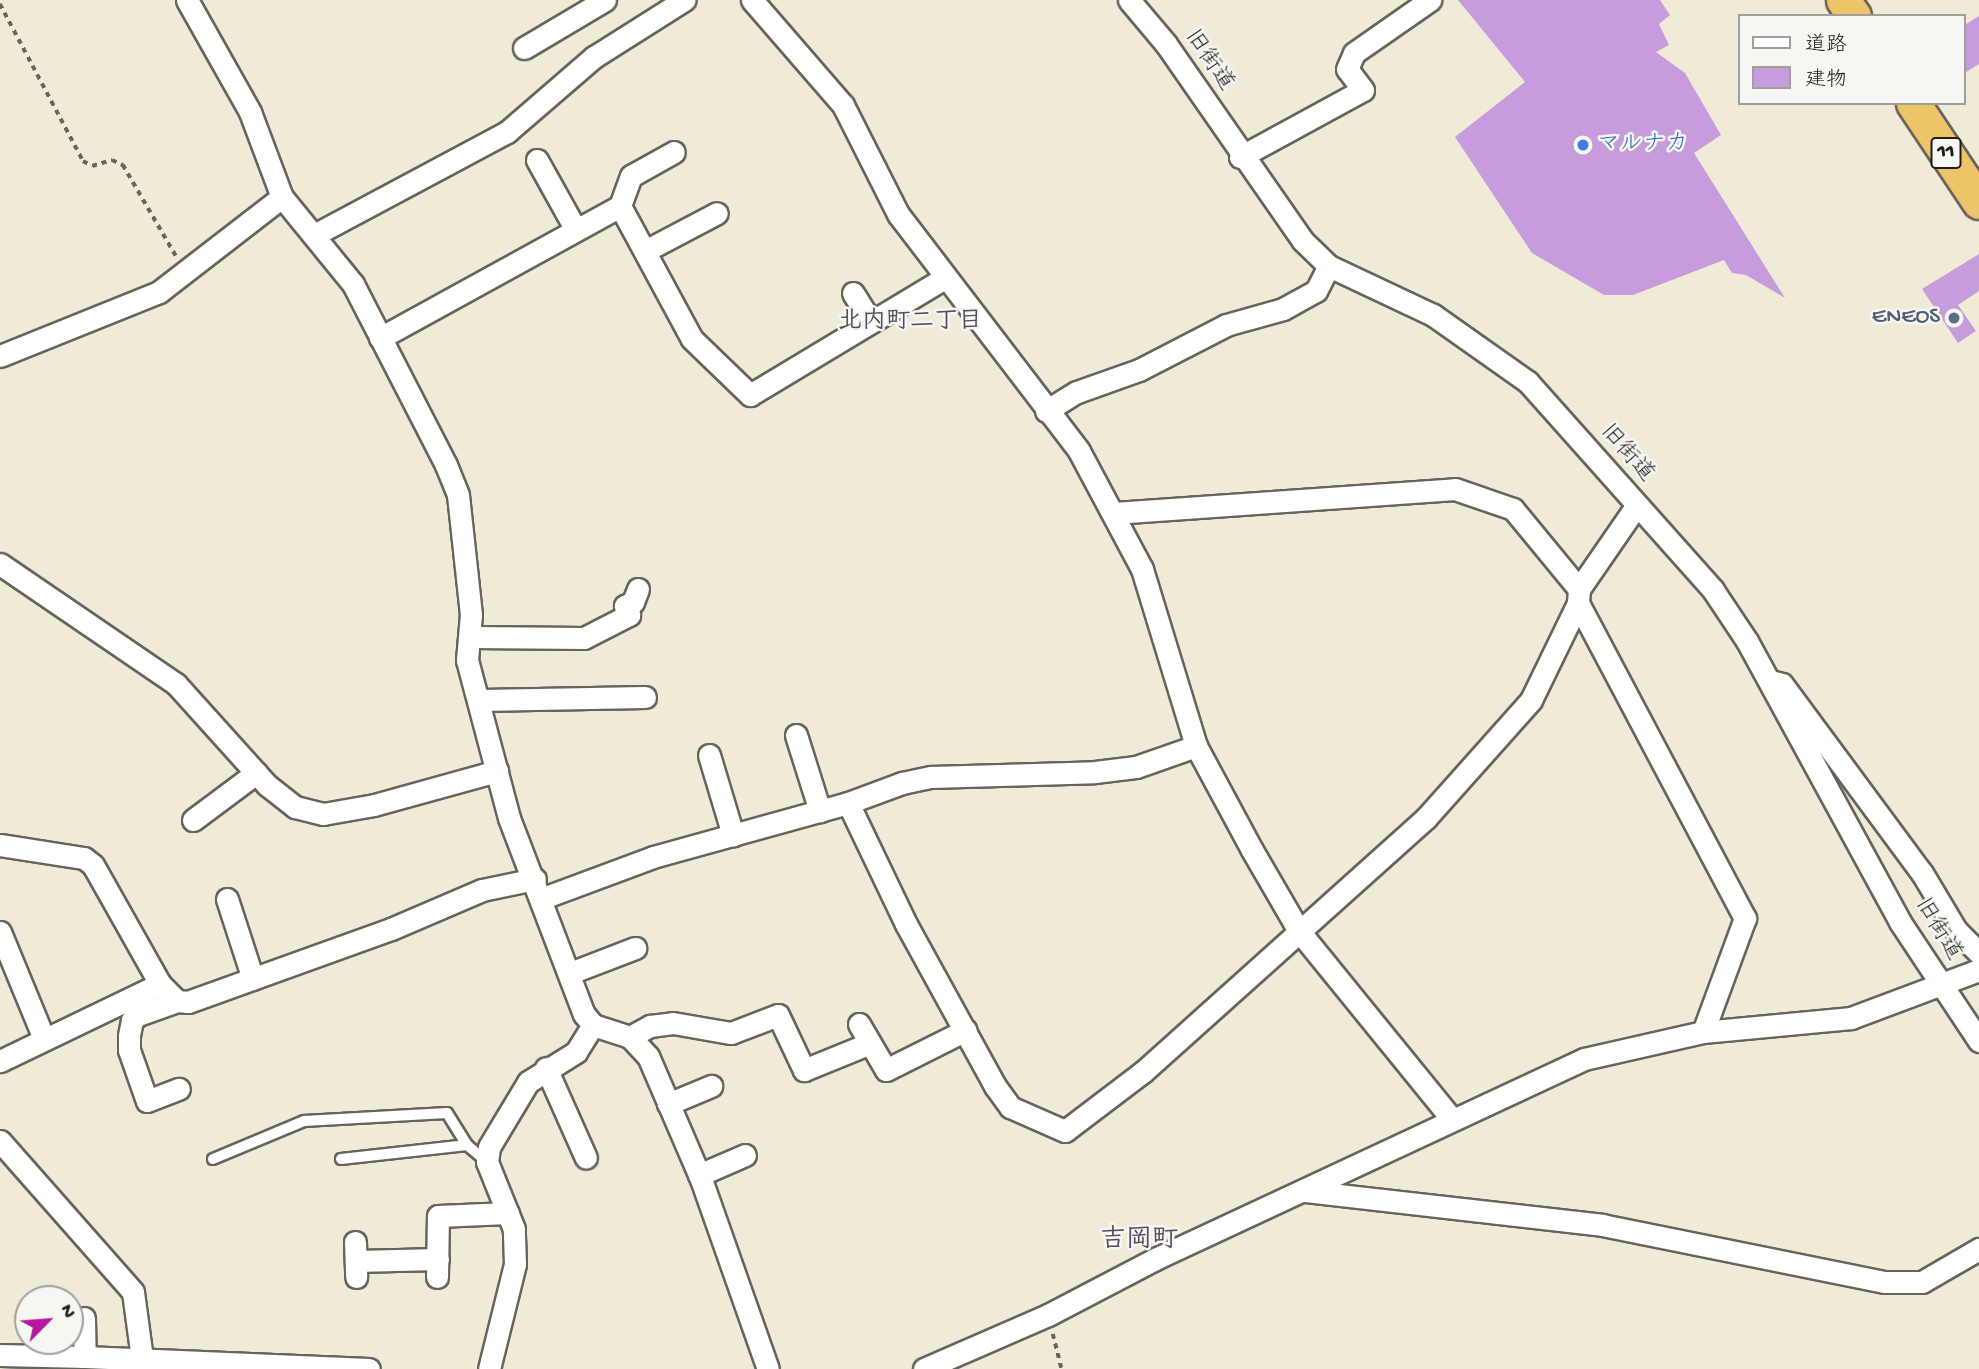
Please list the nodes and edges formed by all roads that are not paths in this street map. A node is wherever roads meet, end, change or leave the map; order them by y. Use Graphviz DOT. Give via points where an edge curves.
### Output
graph roads {
  1 [pos="187,0"];
  2 [pos="605,0"];
  3 [pos="684,0"];
  4 [pos="752,0"];
  5 [pos="1129,0"];
  6 [pos="1430,0"];
  7 [pos="524,48"];
  8 [pos="1914,105"];
  9 [pos="674,152"];
  10 [pos="1240,157"];
  11 [pos="537,160"];
  12 [pos="282,197"];
  13 [pos="1978,199"];
  14 [pos="620,206"];
  15 [pos="717,213"];
  16 [pos="576,230"];
  17 [pos="316,234"];
  18 [pos="645,251"];
  19 [pos="1329,266"];
  20 [pos="944,278"];
  21 [pos="853,293"];
  22 [pos="872,322"];
  23 [pos="380,338"];
  24 [pos="0,356"];
  25 [pos="1046,411"];
  26 [pos="1637,505"];
  27 [pos="1114,513"];
  28 [pos="0,564"];
  29 [pos="638,589"];
  30 [pos="1578,596"];
  31 [pos="471,637"];
  32 [pos="1769,682"];
  33 [pos="645,697"];
  34 [pos="480,700"];
  35 [pos="796,735"];
  36 [pos="1196,746"];
  37 [pos="709,755"];
  38 [pos="497,771"];
  39 [pos="260,777"];
  40 [pos="848,803"];
  41 [pos="820,811"];
  42 [pos="197,825"];
  43 [pos="733,835"];
  44 [pos="0,845"];
  45 [pos="539,889"];
  46 [pos="227,899"];
  47 [pos="1299,930"];
  48 [pos="0,932"];
  49 [pos="635,948"];
  50 [pos="1979,953"];
  51 [pos="1979,970"];
  52 [pos="570,973"];
  53 [pos="253,979"];
  54 [pos="1938,983"];
  55 [pos="160,984"];
  56 [pos="177,1001"];
  57 [pos="593,1025"];
  58 [pos="965,1030"];
  59 [pos="1703,1032"];
  60 [pos="630,1037"];
  61 [pos="44,1039"];
  62 [pos="1979,1041"];
  63 [pos="0,1060"];
  64 [pos="546,1068"];
  65 [pos="711,1086"];
  66 [pos="179,1089"];
  67 [pos="668,1104"];
  68 [pos="1451,1118"];
  69 [pos="0,1141"];
  70 [pos="467,1145"];
  71 [pos="745,1155"];
  72 [pos="586,1158"];
  73 [pos="214,1159"];
  74 [pos="341,1159"];
  75 [pos="487,1161"];
  76 [pos="699,1175"];
  77 [pos="1304,1191"];
  78 [pos="508,1213"];
  79 [pos="1979,1249"];
  80 [pos="356,1260"];
  81 [pos="84,1338"];
  82 [pos="0,1355"];
  83 [pos="85,1357"];
  84 [pos="142,1359"];
  85 [pos="204,1364"];
  86 [pos="762,1368"];
  87 [pos="369,1369"];
  88 [pos="489,1369"];
  89 [pos="924,1369"];
  1 -- 12 [label="street" via="250,112"];
  2 -- 7 [label="street"];
  3 -- 17 [label="street" via="594,57 507,131"];
  4 -- 20 [label="street" via="843,105 898,214"];
  5 -- 10 [label="street, 旧街道" via="1166,44"];
  6 -- 10 [label="street" via="1354,53 1347,69 1363,90"];
  8 -- 13 [label="highway, 11"];
  9 -- 14 [label="street" via="631,176"];
  10 -- 19 [label="street, 旧街道" via="1303,241"];
  11 -- 16 [label="street"];
  12 -- 17 [label="street"];
  12 -- 24 [label="street" via="159,292"];
  14 -- 16 [label="street"];
  14 -- 18 [label="street"];
  15 -- 18 [label="street"];
  16 -- 23 [label="street"];
  17 -- 23 [label="street" via="353,284"];
  18 -- 22 [label="street" via="692,339 750,395"];
  19 -- 25 [label="street" via="1316,291 1283,309 1226,326 1139,370 1077,392"];
  19 -- 26 [label="street, 旧街道" via="1433,314 1528,382"];
  20 -- 22 [label="street"];
  20 -- 25 [label="street"];
  21 -- 22 [label="street"];
  23 -- 31 [label="street" via="458,495"];
  25 -- 27 [label="street" via="1079,451"];
  26 -- 30 [label="street"];
  26 -- 32 [label="street, 旧街道" via="1713,590"];
  27 -- 30 [label="street" via="1455,489 1513,509"];
  27 -- 36 [label="street" via="1142,569"];
  28 -- 39 [label="street" via="176,684"];
  29 -- 31 [label="street" via="633,602 625,606 629,615 584,638"];
  30 -- 47 [label="street" via="1531,700 1426,818"];
  30 -- 59 [label="street" via="1745,918"];
  31 -- 34 [label="street" via="467,660"];
  32 -- 50 [label="street" via="1782,684 1922,873 1956,930"];
  32 -- 54 [label="street, 旧街道"];
  33 -- 34 [label="street"];
  34 -- 38 [label="street"];
  35 -- 41 [label="street"];
  36 -- 40 [label="street" via="1136,767 1096,772 931,777"];
  36 -- 47 [label="street"];
  37 -- 43 [label="street"];
  38 -- 39 [label="street" via="323,814 295,807"];
  38 -- 45 [label="street" via="509,818"];
  39 -- 42 [label="street"];
  40 -- 41 [label="street"];
  40 -- 58 [label="street" via="906,924"];
  41 -- 43 [label="street"];
  43 -- 45 [label="street"];
  44 -- 55 [label="street" via="84,858 93,865"];
  45 -- 52 [label="street"];
  45 -- 53 [label="street" via="482,890"];
  46 -- 53 [label="street"];
  47 -- 58 [label="street" via="1144,1071 1065,1131 1010,1107"];
  47 -- 68 [label="street"];
  48 -- 61 [label="street"];
  49 -- 52 [label="street"];
  51 -- 54 [label="street"];
  52 -- 57 [label="street" via="584,1014"];
  53 -- 56 [label="street" via="188,1002"];
  54 -- 59 [label="street" via="1851,1018"];
  54 -- 62 [label="street, 旧街道"];
  55 -- 56 [label="street"];
  55 -- 61 [label="street"];
  56 -- 66 [label="street" via="132,1020 129,1050 142,1060 147,1101"];
  57 -- 60 [label="street"];
  57 -- 64 [label="street" via="576,1052"];
  58 -- 60 [label="street" via="886,1070 865,1034 804,1070 778,1015 731,1034 673,1023 650,1026"];
  59 -- 68 [label="street" via="1584,1059"];
  60 -- 67 [label="street" via="648,1056"];
  61 -- 63 [label="street"];
  64 -- 72 [label="street"];
  64 -- 75 [label="street" via="528,1082 489,1147"];
  65 -- 67 [label="street"];
  67 -- 76 [label="street"];
  68 -- 77 [label="street"];
  69 -- 84 [label="street" via="133,1292"];
  70 -- 73 [label="lane" via="447,1113 330,1119 303,1121"];
  70 -- 74 [label="lane"];
  70 -- 75 [label="lane"];
  71 -- 76 [label="street"];
  75 -- 78 [label="street"];
  76 -- 86 [label="street"];
  77 -- 79 [label="street" via="1602,1225 1884,1282 1922,1282"];
  77 -- 89 [label="street" via="1155,1259 1048,1315"];
  78 -- 80 [label="street" via="438,1216 438,1268"];
  78 -- 88 [label="street" via="516,1264"];
  81 -- 83 [label="street"];
  82 -- 83 [label="street"];
  83 -- 84 [label="street"];
  84 -- 85 [label="street"];
  85 -- 87 [label="street"];
}
